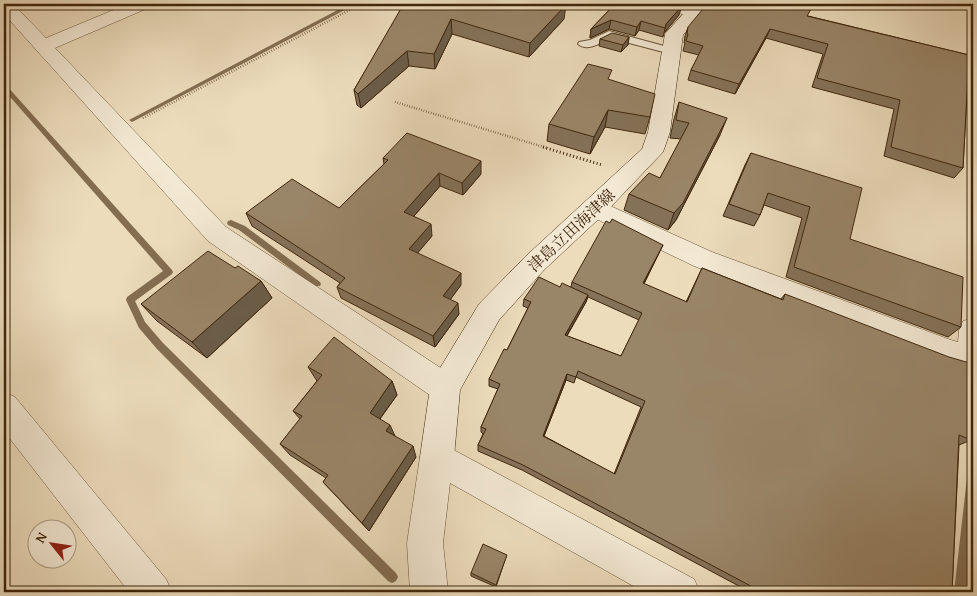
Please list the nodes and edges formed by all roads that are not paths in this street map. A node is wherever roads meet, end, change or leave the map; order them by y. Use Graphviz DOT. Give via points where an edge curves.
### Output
graph roads {
  1 [pos="4,4"];
  2 [pos="142,4"];
  3 [pos="665,4"];
  4 [pos="697,8"];
  5 [pos="583,44"];
  6 [pos="43,46"];
  7 [pos="671,51"];
  8 [pos="595,208"];
  9 [pos="973,349"];
  10 [pos="445,388"];
  11 [pos="4,407"];
  12 [pos="437,458"];
  13 [pos="153,592"];
  14 [pos="429,592"];
  15 [pos="681,592"];
  1 -- 6 [label="street"];
  2 -- 6 [label="street"];
  3 -- 4 [label="street"];
  4 -- 7 [label="street, 津島立田海津線" via="674,34"];
  5 -- 7 [label="lane" via="593,43 609,34"];
  6 -- 10 [label="street" via="217,234"];
  7 -- 8 [label="street, 津島立田海津線" via="659,132 652,152"];
  8 -- 9 [label="street" via="704,259 950,353"];
  8 -- 10 [label="street, 津島立田海津線" via="535,262 489,312"];
  10 -- 12 [label="street, 津島立田海津線"];
  11 -- 13 [label="street"];
  12 -- 14 [label="street, 津島立田海津線" via="425,543"];
  12 -- 15 [label="street"];
}
